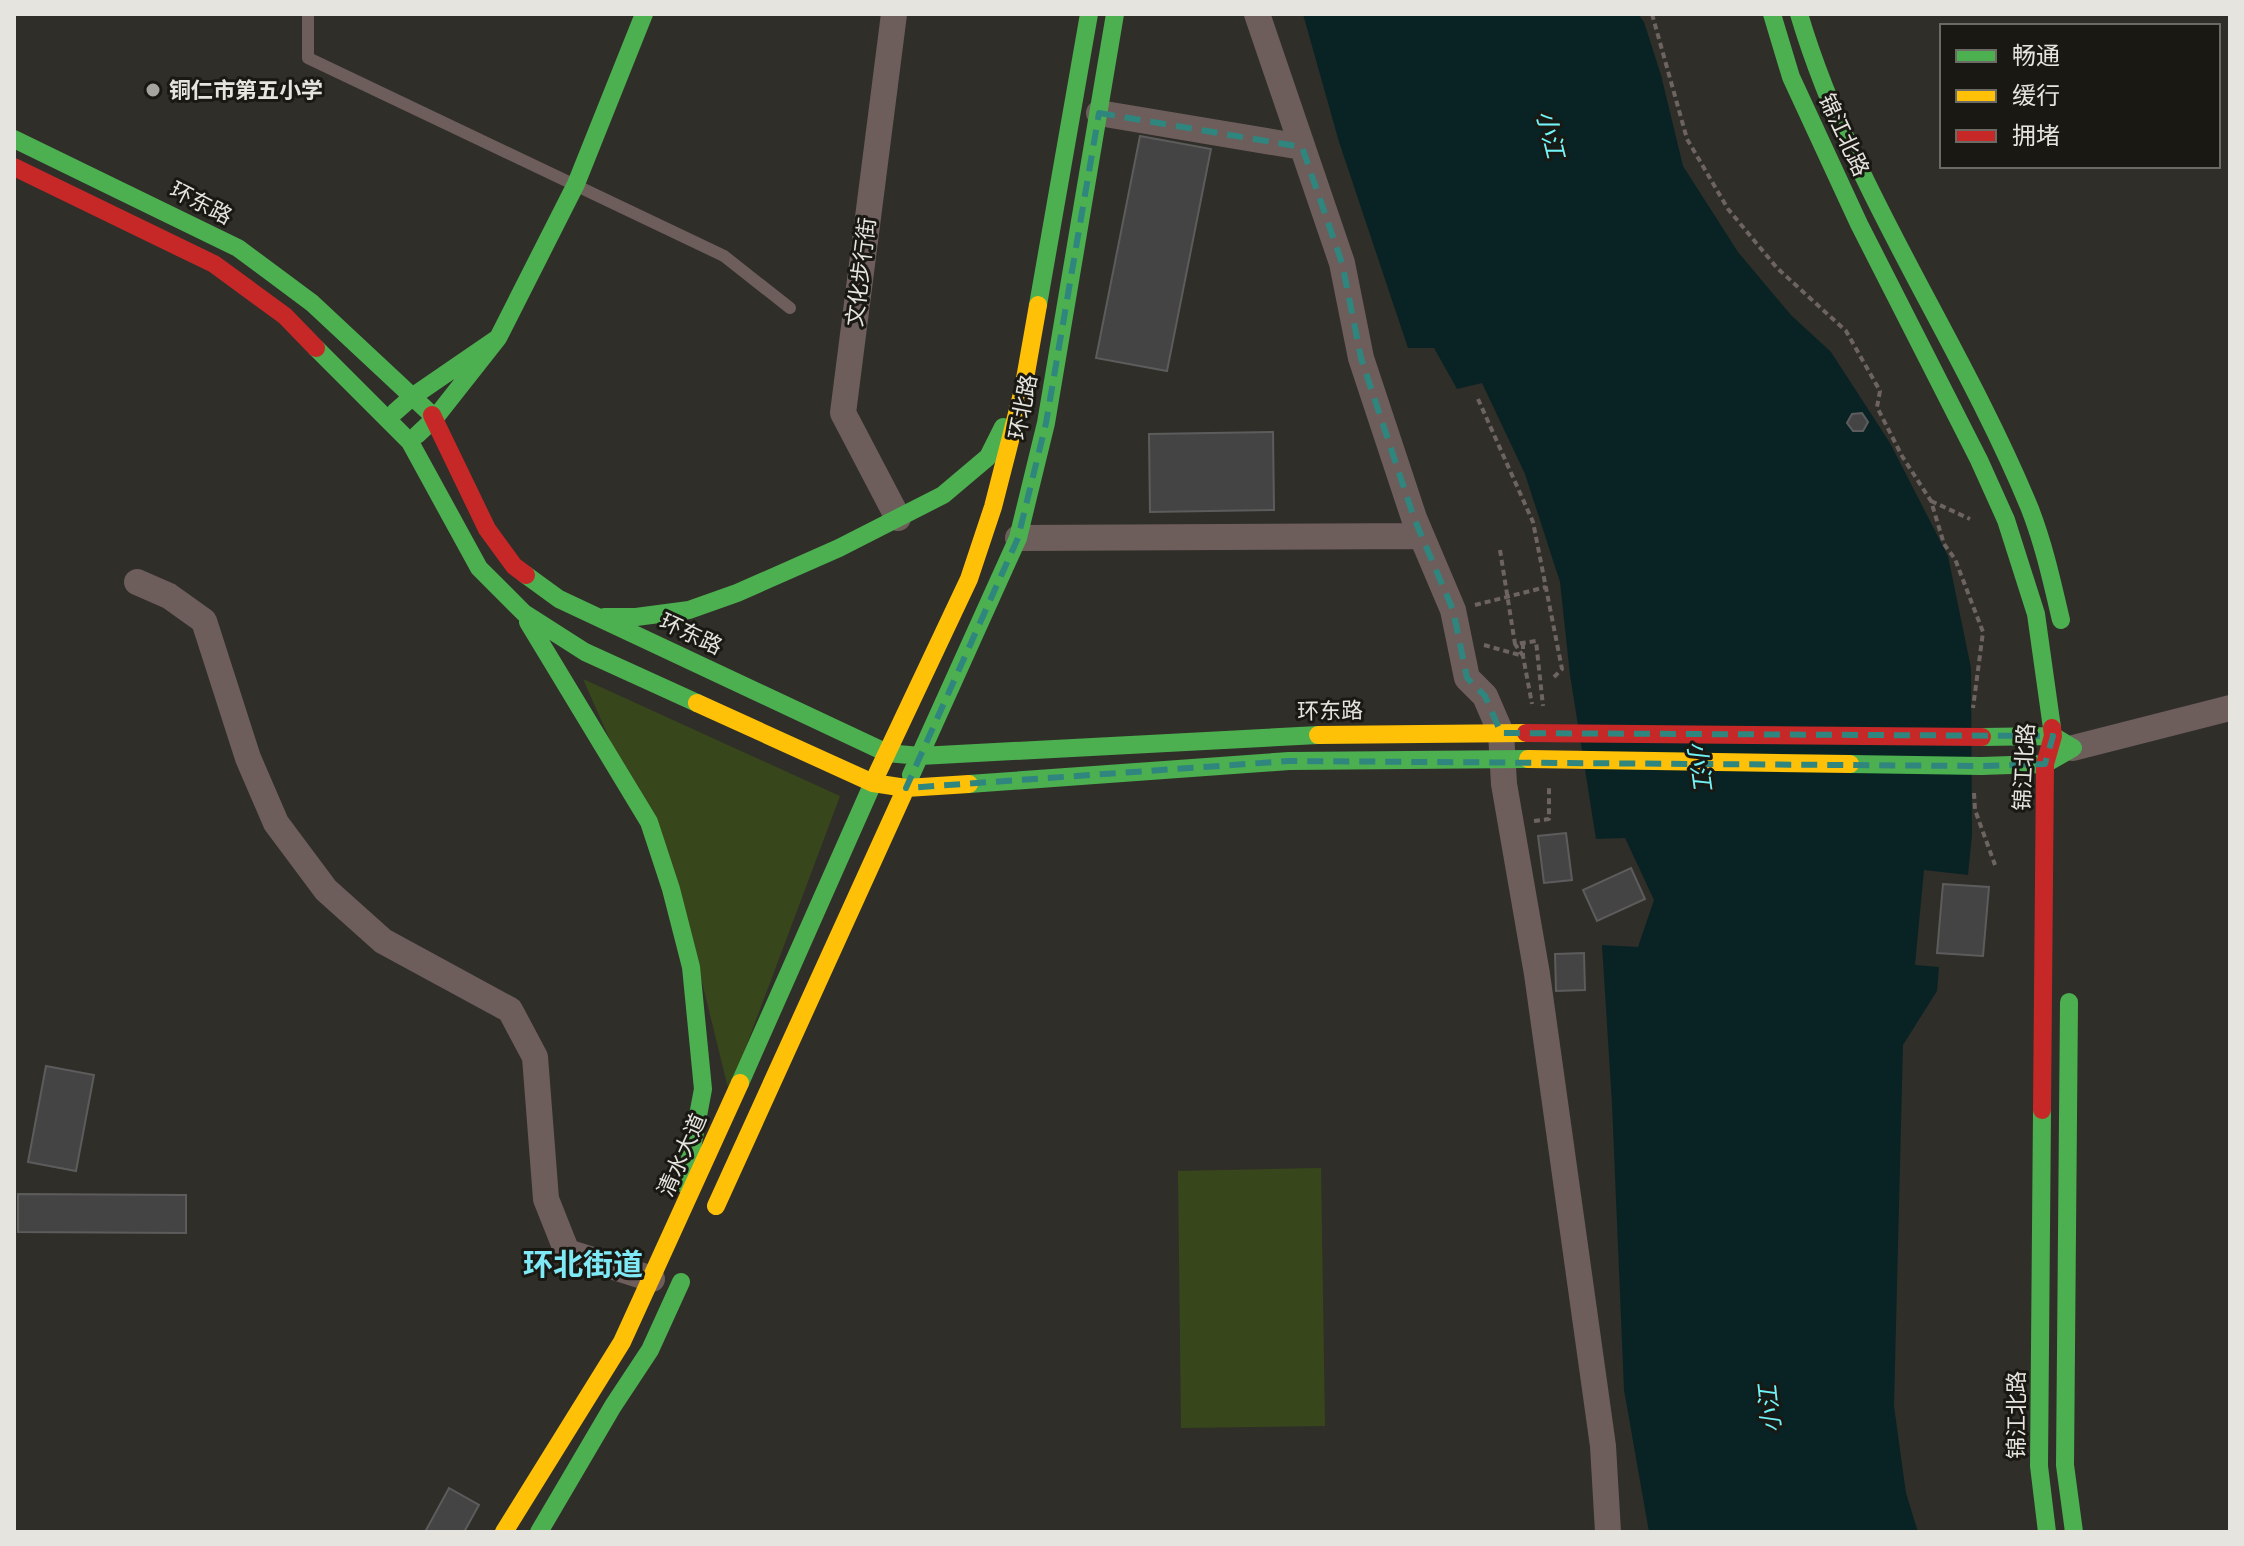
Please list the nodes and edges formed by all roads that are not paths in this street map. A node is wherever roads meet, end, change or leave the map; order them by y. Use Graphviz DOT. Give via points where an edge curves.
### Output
graph roads {
  1 [pos="308,14"];
  2 [pos="644,14"];
  3 [pos="894,14"];
  4 [pos="1089,14"];
  5 [pos="1115,14"];
  6 [pos="1257,14"];
  7 [pos="1772,14"];
  8 [pos="1799,14"];
  9 [pos="1099,113"];
  10 [pos="14,139"];
  11 [pos="1302,147"];
  12 [pos="14,167"];
  13 [pos="576,184"];
  14 [pos="790,308"];
  15 [pos="498,338"];
  16 [pos="1023,390"];
  17 [pos="412,397"];
  18 [pos="435,418"];
  19 [pos="388,419"];
  20 [pos="410,442"];
  21 [pos="898,518"];
  22 [pos="1421,536"];
  23 [pos="1018,538"];
  24 [pos="137,582"];
  25 [pos="524,613"];
  26 [pos="599,617"];
  27 [pos="2064,636"];
  28 [pos="2230,708"];
  29 [pos="2066,736"];
  30 [pos="1514,746"];
  31 [pos="887,753"];
  32 [pos="920,756"];
  33 [pos="2045,764"];
  34 [pos="2070,776"];
  35 [pos="873,783"];
  36 [pos="906,788"];
  37 [pos="2069,980"];
  38 [pos="709,1221"];
  39 [pos="677,1227"];
  40 [pos="690,1264"];
  41 [pos="652,1279"];
  42 [pos="504,1532"];
  43 [pos="539,1532"];
  44 [pos="1608,1532"];
  45 [pos="2047,1532"];
  46 [pos="2074,1532"];
  1 -- 13 [label="lane" via="308,58"];
  2 -- 13 [label="main road"];
  3 -- 21 [label="street, 文化步行街" via="843,413"];
  4 -- 16 [label="main road, 环北路"];
  5 -- 9 [label="main road, 环北路"];
  6 -- 11 [label="street"];
  7 -- 29 [label="main road, 锦江北路" via="1791,77 1821,144 2006,520"];
  8 -- 27 [label="main road, 锦江北路" via="1815,68 1862,169 2030,510"];
  9 -- 11 [label="street"];
  9 -- 23 [label="main road, 环北路" via="1046,423"];
  10 -- 17 [label="main road, 环东路" via="238,248 312,303"];
  11 -- 22 [label="street" via="1342,263 1361,358"];
  12 -- 19 [label="main road" via="214,264 285,316"];
  13 -- 14 [label="lane" via="724,256"];
  13 -- 15 [label="main road"];
  15 -- 17 [label="main road"];
  15 -- 18 [label="main road"];
  16 -- 21 [label="main road" via="988,457 943,495"];
  16 -- 31 [label="main road, 环北路" via="969,579"];
  17 -- 18 [label="main road, 环东路"];
  17 -- 19 [label="main road"];
  18 -- 20 [label="main road"];
  18 -- 26 [label="main road, 环东路" via="487,529 514,566 559,599"];
  19 -- 20 [label="main road"];
  20 -- 25 [label="main road" via="479,568"];
  21 -- 26 [label="main road" via="689,610"];
  22 -- 23 [label="street"];
  22 -- 30 [label="street" via="1453,610 1467,678 1485,696"];
  23 -- 32 [label="main road, 环北路"];
  24 -- 41 [label="street" via="204,621 248,758 276,823 326,890 383,941 510,1010 535,1057 546,1199 567,1252"];
  25 -- 35 [label="main road" via="585,652"];
  25 -- 39 [label="main road" via="649,822 691,967 703,1089"];
  26 -- 31 [label="main road, 环东路"];
  28 -- 29 [label="street"];
  29 -- 30 [label="main road, bridge"];
  29 -- 33 [label="main road"];
  29 -- 34 [label="main road, 锦江北路"];
  30 -- 32 [label="main road, 环东路" via="1290,735"];
  30 -- 33 [label="main road, bridge" via="1977,774"];
  30 -- 36 [label="main road"];
  30 -- 44 [label="street" via="1504,784 1537,974 1603,1446"];
  31 -- 32 [label="main road, 环东路"];
  31 -- 35 [label="main road, 环北路"];
  32 -- 36 [label="main road, 环北路"];
  33 -- 45 [label="main road, 锦江北路" via="2039,1466"];
  35 -- 36 [label="main road"];
  35 -- 39 [label="main road, 清水大道"];
  36 -- 38 [label="main road"];
  37 -- 46 [label="main road" via="2065,1465"];
  39 -- 41 [label="main road, 清水大道"];
  40 -- 43 [label="main road" via="650,1350"];
  41 -- 42 [label="main road, 清水大道" via="622,1342"];
}
